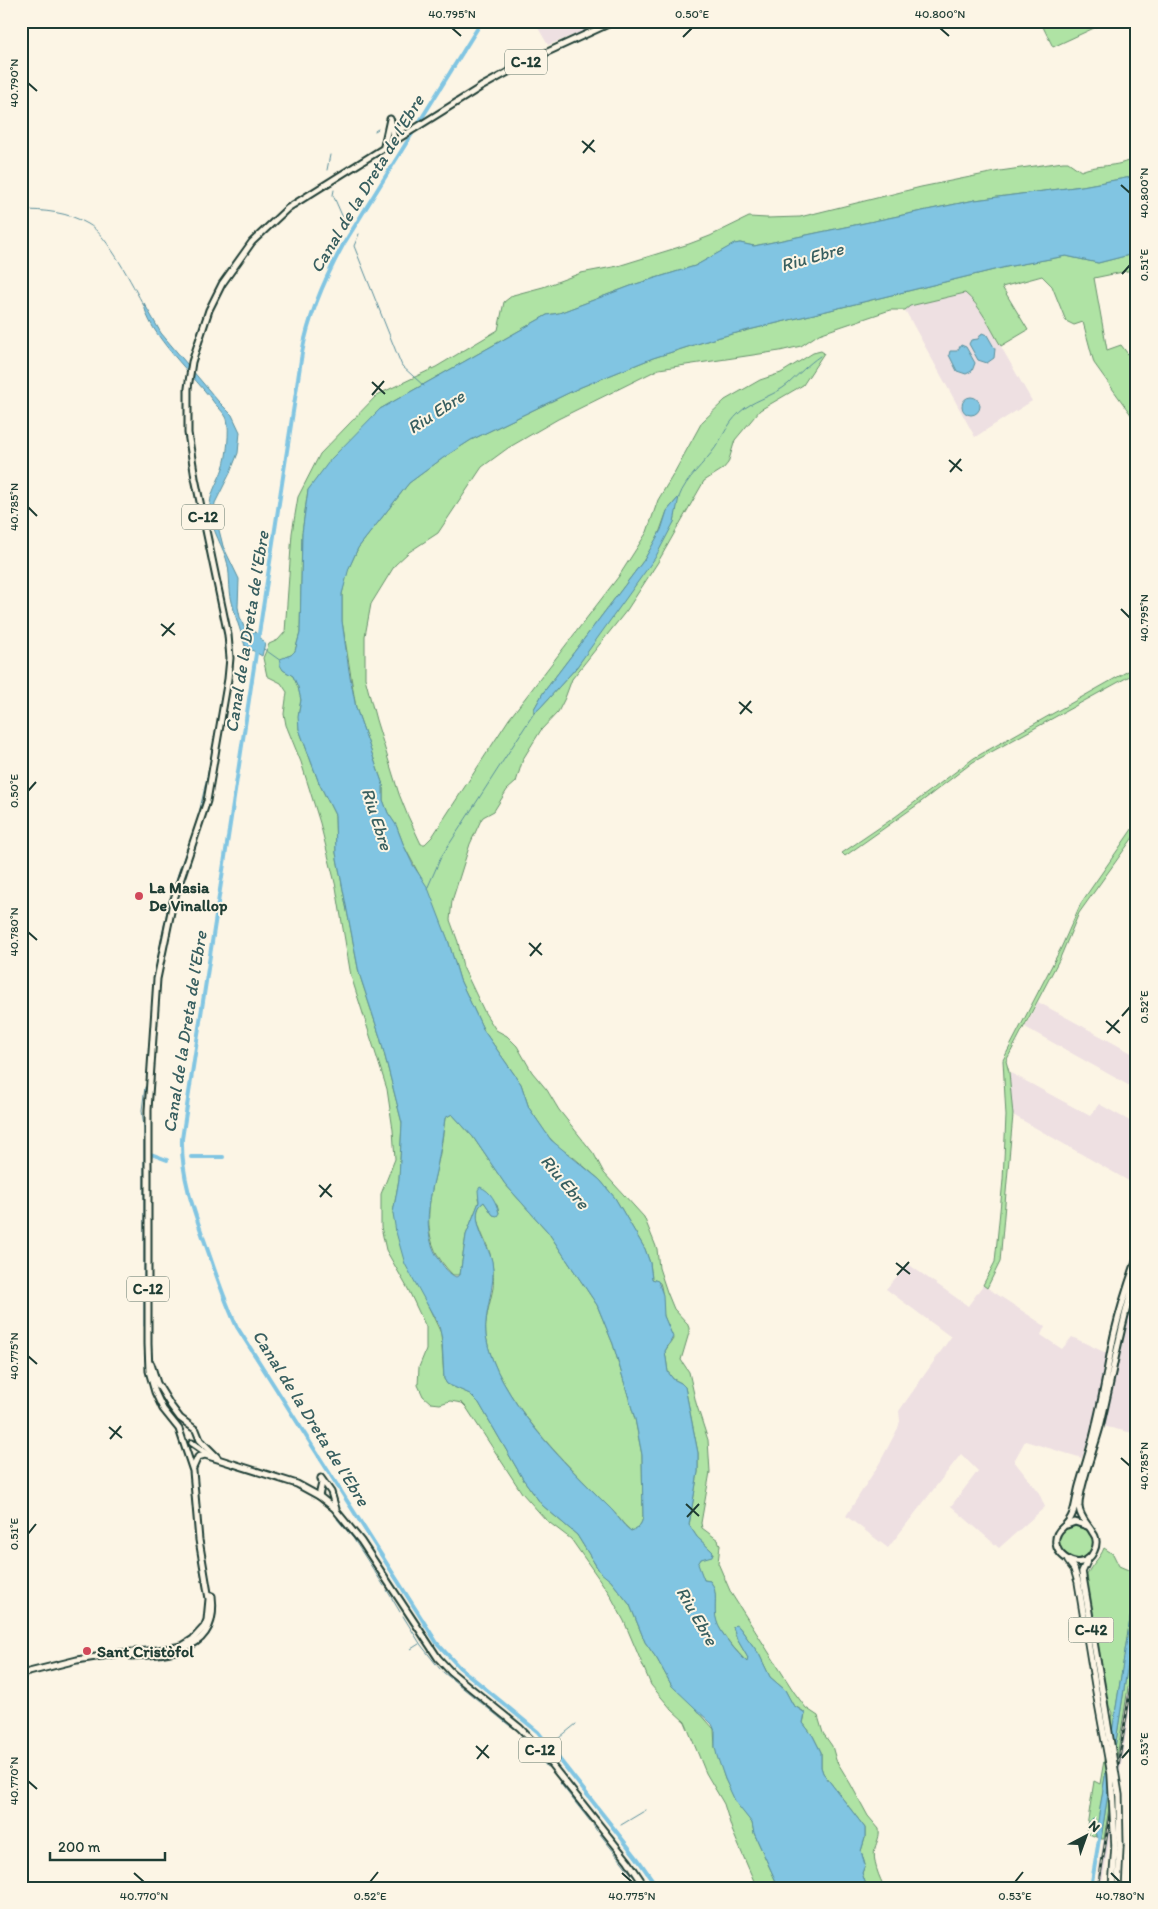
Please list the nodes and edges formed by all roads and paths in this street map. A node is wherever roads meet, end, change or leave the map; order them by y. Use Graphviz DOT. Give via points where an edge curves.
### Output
graph roads {
  1 [pos="615,21"];
  2 [pos="393,132"];
  3 [pos="387,136"];
  4 [pos="402,136"];
  5 [pos="394,141"];
  6 [pos="384,146"];
  7 [pos="1137,1259"];
  8 [pos="1137,1273"];
  9 [pos="149,1359"];
  10 [pos="192,1428"];
  11 [pos="180,1434"];
  12 [pos="197,1434"];
  13 [pos="183,1442"];
  14 [pos="191,1443"];
  15 [pos="212,1457"];
  16 [pos="190,1459"];
  17 [pos="223,1460"];
  18 [pos="193,1471"];
  19 [pos="321,1487"];
  20 [pos="331,1491"];
  21 [pos="311,1492"];
  22 [pos="321,1498"];
  23 [pos="337,1511"];
  24 [pos="1067,1525"];
  25 [pos="1087,1526"];
  26 [pos="1088,1559"];
  27 [pos="1068,1561"];
  28 [pos="21,1674"];
  29 [pos="1101,1703"];
  30 [pos="1117,1846"];
  31 [pos="646,1888"];
  32 [pos="1112,1888"];
  33 [pos="1118,1888"];
  1 -- 4 [label="main road, C-12" via="530,60"];
  2 -- 3 [label="main road"];
  2 -- 3 [label="main road" via="390,119"];
  2 -- 4 [label="main road"];
  2 -- 5 [label="main road"];
  3 -- 5 [label="main road"];
  3 -- 6 [label="main road"];
  4 -- 5 [label="main road, C-12"];
  5 -- 6 [label="main road, C-12"];
  6 -- 9 [label="main road, C-12" via="288,208 252,242 211,305 192,362 187,404 189,447 230,658 207,801 173,902 157,979 148,1110"];
  7 -- 24 [label="main road, C-42" via="1116,1329 1097,1422 1074,1510"];
  8 -- 25 [label="main road, C-42" via="1119,1333 1100,1427 1080,1497 1080,1512"];
  9 -- 10 [label="main road, C-12" via="170,1406"];
  9 -- 11 [label="main road, C-12" via="155,1392"];
  10 -- 11 [label="main road" via="184,1428"];
  10 -- 12 [label="main road, C-12"];
  11 -- 13 [label="main road, C-12"];
  12 -- 14 [label="main road" via="197,1439"];
  12 -- 17 [label="main road, C-12" via="206,1447"];
  13 -- 14 [label="main road, C-12"];
  13 -- 16 [label="main road"];
  14 -- 15 [label="main road, C-12"];
  14 -- 16 [label="main road"];
  15 -- 17 [label="main road, C-12"];
  15 -- 18 [label="main road" via="200,1455 195,1460"];
  16 -- 18 [label="main road"];
  17 -- 21 [label="main road, C-12" via="283,1478"];
  18 -- 28 [label="main road" via="209,1599 204,1627 194,1639 182,1646 77,1660"];
  19 -- 20 [label="main road"];
  19 -- 20 [label="main road" via="321,1478"];
  19 -- 21 [label="main road"];
  19 -- 22 [label="main road"];
  20 -- 22 [label="main road"];
  20 -- 23 [label="main road"];
  21 -- 22 [label="main road, C-12"];
  22 -- 23 [label="main road, C-12"];
  23 -- 31 [label="main road, C-12" via="361,1541 438,1658 530,1739"];
  24 -- 25 [label="main road" via="1075,1522"];
  24 -- 27 [label="main road, C-42" via="1059,1532 1056,1544"];
  25 -- 26 [label="main road, C-42" via="1096,1542 1094,1553"];
  26 -- 27 [label="main road"];
  26 -- 29 [label="highway, C-42" via="1082,1572"];
  27 -- 29 [label="highway, C-42" via="1078,1582"];
  29 -- 30 [label="highway, C-42, bridge"];
  30 -- 32 [label="highway, C-42"];
  30 -- 33 [label="highway, C-42"];
}
